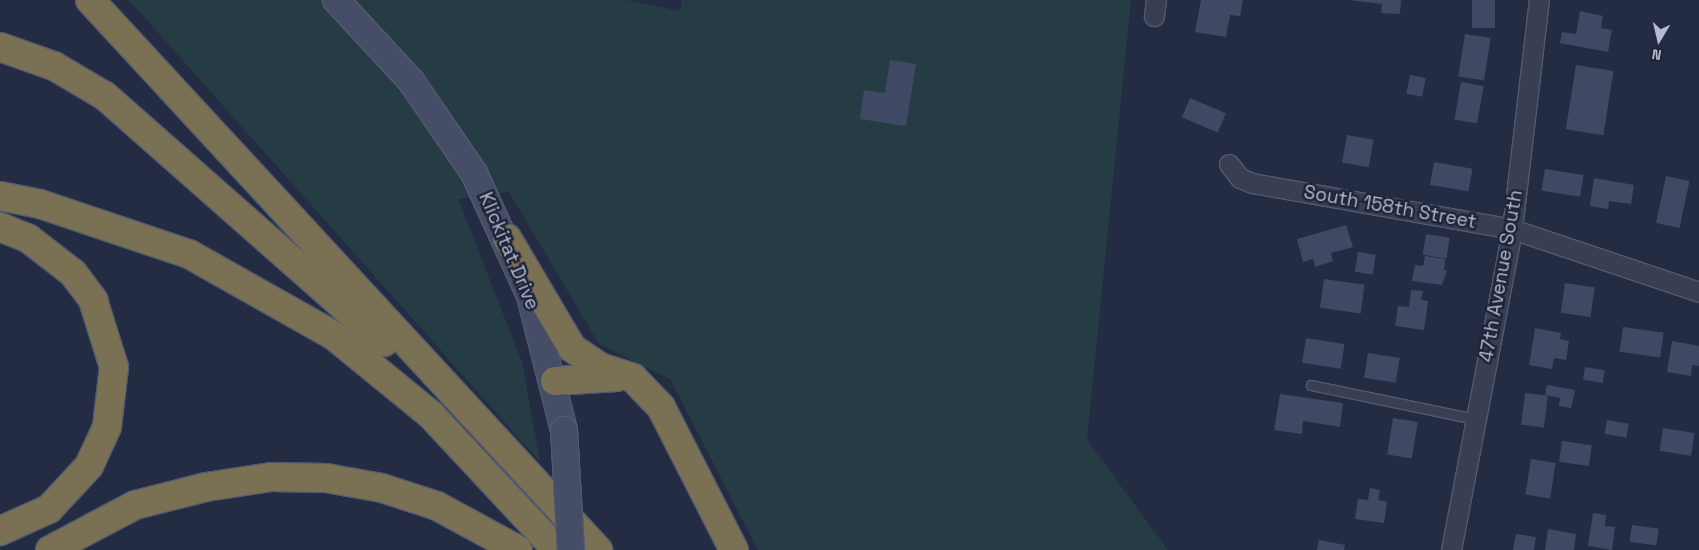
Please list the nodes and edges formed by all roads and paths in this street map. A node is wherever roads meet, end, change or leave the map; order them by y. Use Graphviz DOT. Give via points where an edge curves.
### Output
graph roads {
  1 [pos="336,0"];
  2 [pos="1539,0"];
  3 [pos="94,5"];
  4 [pos="0,47"];
  5 [pos="1228,164"];
  6 [pos="0,196"];
  7 [pos="0,227"];
  8 [pos="1512,229"];
  9 [pos="507,238"];
  10 [pos="1699,292"];
  11 [pos="633,378"];
  12 [pos="555,381"];
  13 [pos="1311,385"];
  14 [pos="1475,419"];
  15 [pos="512,458"];
  16 [pos="0,531"];
  17 [pos="50,550"];
  18 [pos="518,550"];
  19 [pos="557,550"];
  20 [pos="572,550"];
  21 [pos="598,550"];
  22 [pos="734,550"];
  23 [pos="1452,550"];
  1 -- 9 [label="main road, Klickitat Drive" via="387,52 434,111 474,173"];
  2 -- 8 [label="street, 47th Avenue South"];
  3 -- 15 [label="highway"];
  4 -- 15 [label="highway" via="54,66 105,96"];
  5 -- 8 [label="street, South 158th Street" via="1240,178 1252,183"];
  6 -- 19 [label="highway" via="40,204 189,254 333,335 431,415"];
  7 -- 16 [label="highway" via="29,240 73,273 93,300 114,367 107,427 89,466 49,509"];
  8 -- 10 [label="street, South 158th Street"];
  8 -- 14 [label="street, 47th Avenue South"];
  9 -- 11 [label="highway" via="572,348 600,367"];
  9 -- 12 [label="main road, Klickitat Drive" via="530,296"];
  11 -- 12 [label="highway" via="602,376"];
  11 -- 22 [label="highway" via="661,407"];
  12 -- 20 [label="main road, Klickitat Drive, bridge" via="564,430"];
  13 -- 14 [label="lane"];
  14 -- 23 [label="street, 47th Avenue South"];
  15 -- 21 [label="highway"];
  17 -- 18 [label="highway" via="134,506 206,487 271,477 326,478 382,488 437,506"];
}
